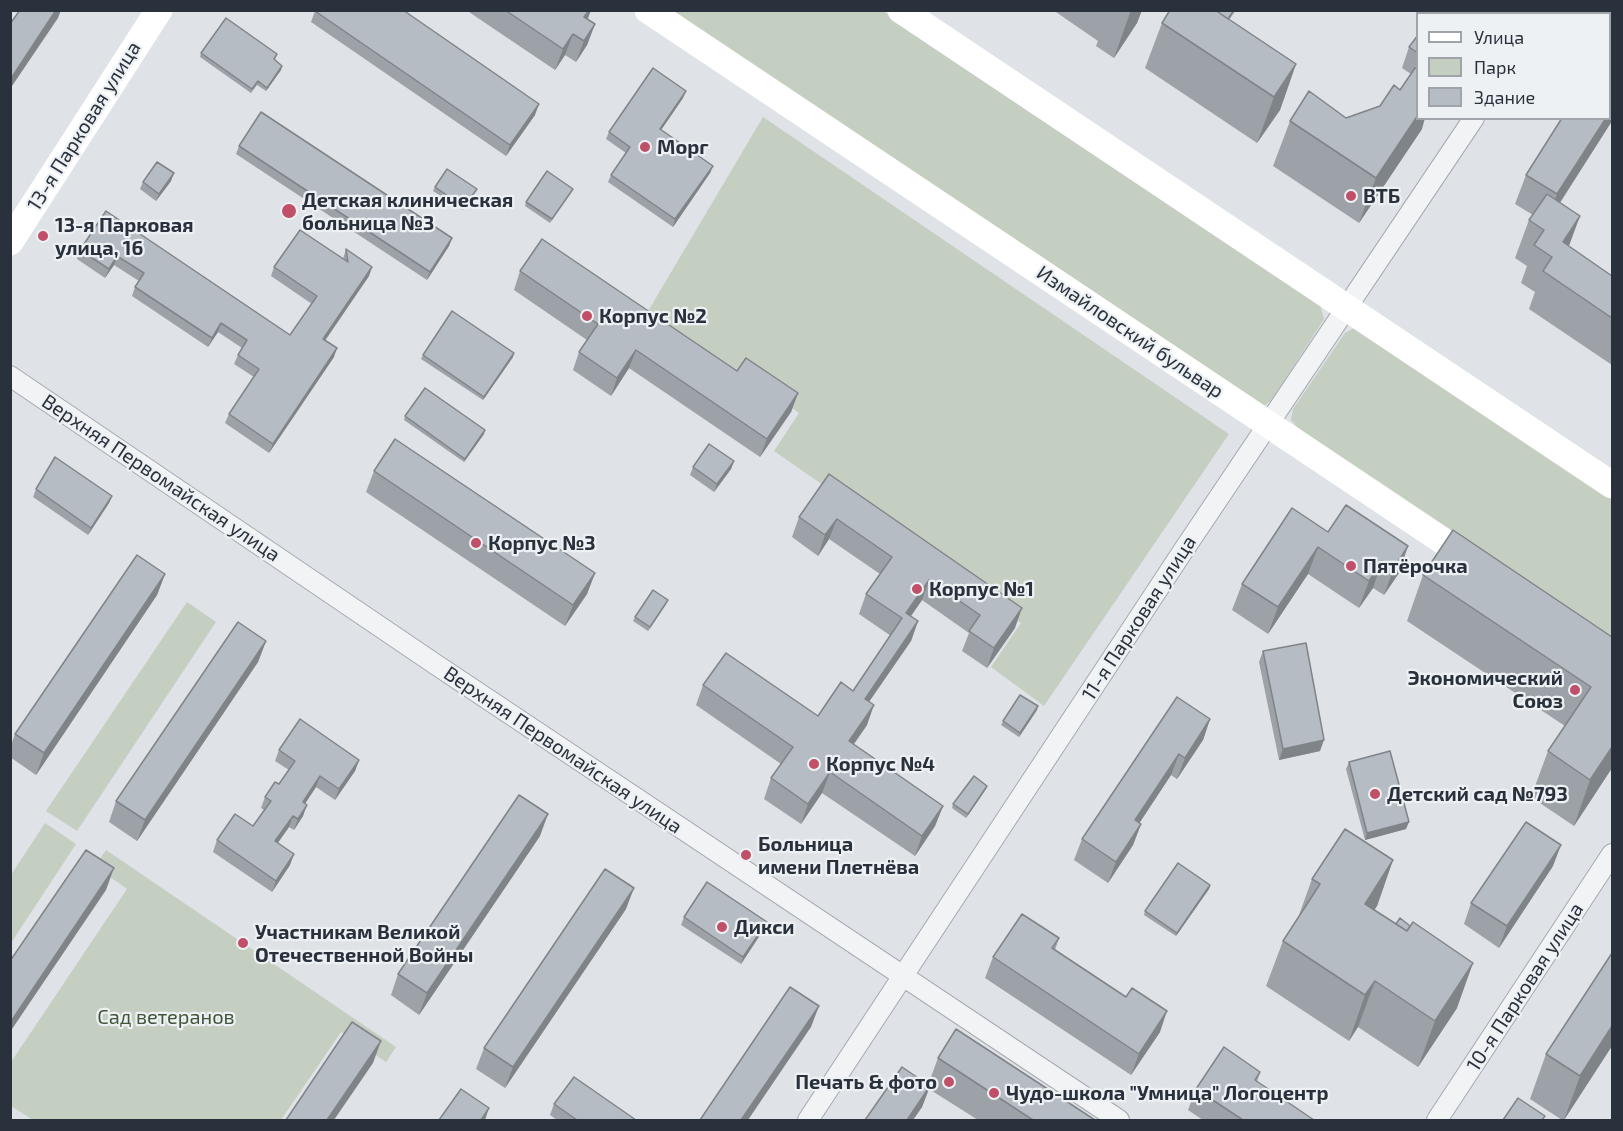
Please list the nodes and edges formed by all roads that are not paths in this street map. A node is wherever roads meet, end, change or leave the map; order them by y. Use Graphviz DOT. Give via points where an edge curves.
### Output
graph roads {
  1 [pos="159,10"];
  2 [pos="648,10"];
  3 [pos="901,10"];
  4 [pos="1473,120"];
  5 [pos="10,242"];
  6 [pos="1347,307"];
  7 [pos="10,376"];
  8 [pos="1268,424"];
  9 [pos="1612,485"];
  10 [pos="1494,575"];
  11 [pos="1612,854"];
  12 [pos="903,976"];
  13 [pos="808,1120"];
  14 [pos="1119,1120"];
  15 [pos="1437,1120"];
  1 -- 5 [label="street, 13-я Парковая улица"];
  2 -- 8 [label="street, Измайловский бульвар"];
  3 -- 6 [label="street"];
  4 -- 6 [label="street, 11-я Парковая улица"];
  6 -- 8 [label="street, 11-я Парковая улица"];
  6 -- 9 [label="street"];
  7 -- 12 [label="street, Верхняя Первомайская улица"];
  8 -- 10 [label="street, Измайловский бульвар"];
  8 -- 12 [label="street, 11-я Парковая улица"];
  11 -- 15 [label="street, 10-я Парковая улица"];
  12 -- 13 [label="street, 11-я Парковая улица"];
  12 -- 14 [label="street, Верхняя Первомайская улица"];
}
